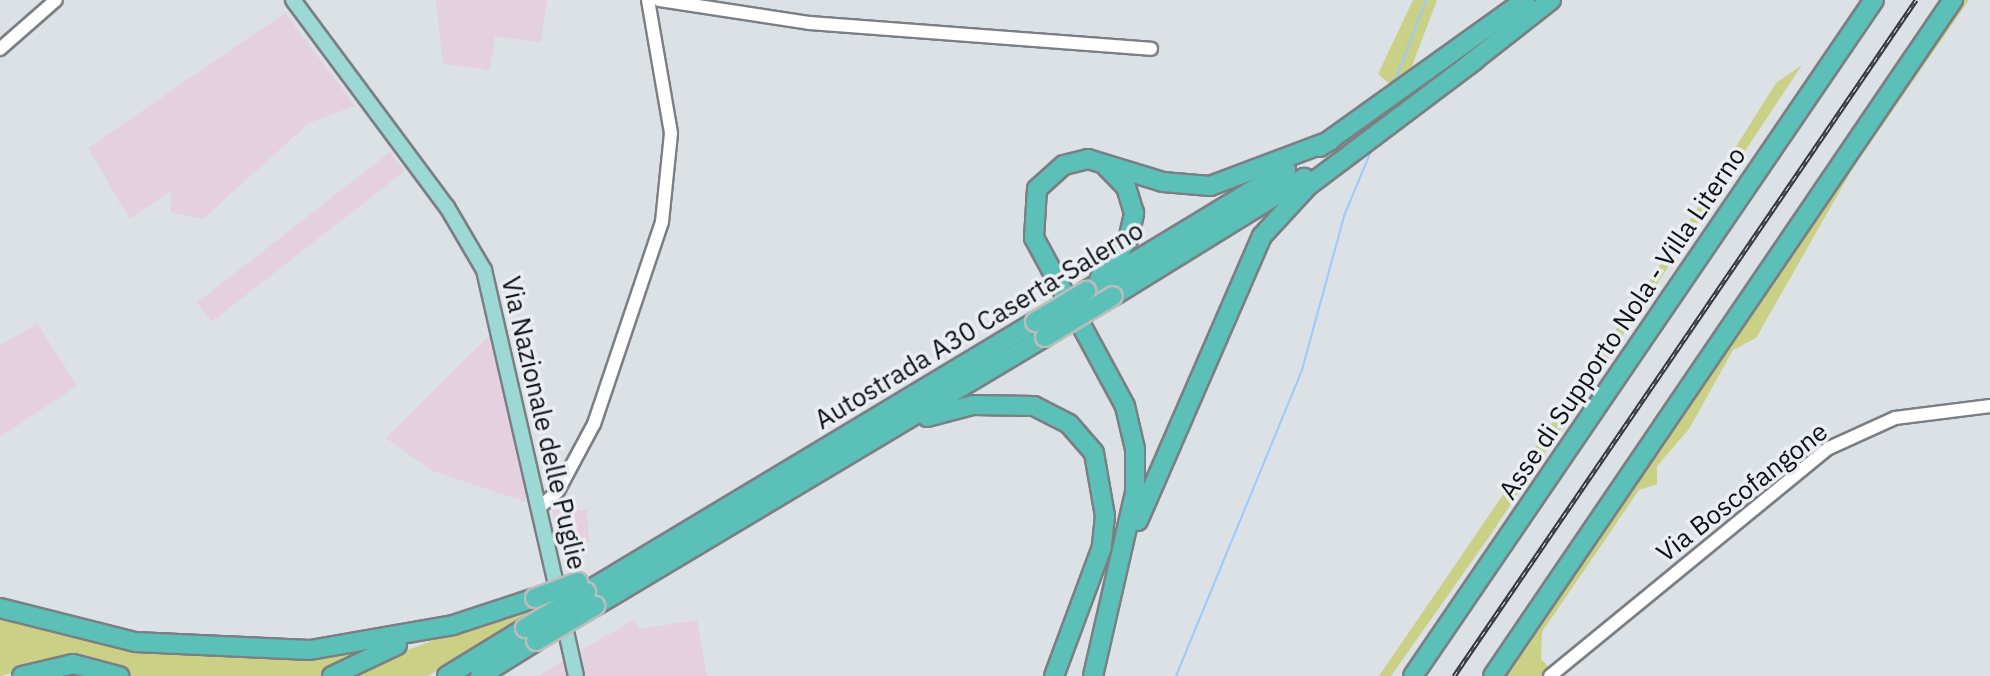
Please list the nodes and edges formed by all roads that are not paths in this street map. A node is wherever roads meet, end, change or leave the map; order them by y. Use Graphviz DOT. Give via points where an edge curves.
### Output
graph roads {
  1 [pos="56,0"];
  2 [pos="293,0"];
  3 [pos="648,0"];
  4 [pos="659,0"];
  5 [pos="1525,0"];
  6 [pos="1551,0"];
  7 [pos="1860,0"];
  8 [pos="1874,0"];
  9 [pos="1953,0"];
  10 [pos="0,49"];
  11 [pos="1151,49"];
  12 [pos="1808,83"];
  13 [pos="1330,141"];
  14 [pos="1348,154"];
  15 [pos="1101,162"];
  16 [pos="1086,291"];
  17 [pos="1040,329"];
  18 [pos="1990,406"];
  19 [pos="894,428"];
  20 [pos="539,508"];
  21 [pos="1126,528"];
  22 [pos="1118,563"];
  23 [pos="1090,587"];
  24 [pos="586,593"];
  25 [pos="0,608"];
  26 [pos="453,625"];
  27 [pos="531,635"];
  28 [pos="22,676"];
  29 [pos="119,676"];
  30 [pos="332,676"];
  31 [pos="447,676"];
  32 [pos="480,676"];
  33 [pos="576,676"];
  34 [pos="1054,676"];
  35 [pos="1093,676"];
  36 [pos="1400,676"];
  37 [pos="1416,676"];
  38 [pos="1493,676"];
  39 [pos="1550,676"];
  1 -- 10 [label="street"];
  2 -- 20 [label="main road, Via Nazionale delle Puglie" via="447,207 484,270"];
  3 -- 20 [label="street" via="671,133 662,222 594,424 558,491"];
  4 -- 11 [label="street" via="809,23"];
  5 -- 13 [label="highway, Autostrada A30 Caserta-Salerno"];
  6 -- 14 [label="highway"];
  7 -- 12 [label="highway, Asse di Supporto Nola - Villa Literno"];
  8 -- 12 [label="highway, Asse di Supporto Nola - Villa Literno"];
  9 -- 38 [label="highway"];
  12 -- 36 [label="highway, Asse di Supporto Nola - Villa Literno"];
  12 -- 37 [label="highway, Asse di Supporto Nola - Villa Literno"];
  13 -- 15 [label="highway" via="1210,186 1163,182"];
  13 -- 16 [label="highway, Autostrada A30 Caserta-Salerno"];
  14 -- 17 [label="highway, Autostrada A30 Caserta-Salerno, bridge" via="1113,296"];
  14 -- 22 [label="highway" via="1282,211 1242,271"];
  15 -- 16 [label="highway" via="1126,187 1133,227 1122,252"];
  15 -- 21 [label="highway" via="1077,160 1049,175 1032,202 1031,225 1056,287 1125,406 1136,473"];
  16 -- 17 [label="highway, Autostrada A30 Caserta-Salerno, bridge"];
  17 -- 19 [label="highway, Autostrada A30 Caserta-Salerno"];
  17 -- 24 [label="highway, Autostrada A30 Caserta-Salerno"];
  18 -- 39 [label="street, Via Boscofangone" via="1895,418 1829,448"];
  19 -- 23 [label="highway" via="997,403 1034,406 1069,424 1094,453 1102,479 1102,547"];
  19 -- 24 [label="highway, Autostrada A30 Caserta-Salerno"];
  20 -- 33 [label="main road, Via Nazionale delle Puglie"];
  21 -- 22 [label="highway"];
  21 -- 23 [label="highway"];
  22 -- 35 [label="highway"];
  23 -- 34 [label="highway"];
  24 -- 26 [label="highway, bridge" via="535,598"];
  24 -- 27 [label="highway, Autostrada A30 Caserta-Salerno, bridge"];
  25 -- 26 [label="highway" via="78,631 221,651 310,650"];
  26 -- 30 [label="highway"];
  27 -- 31 [label="highway, Autostrada A30 Caserta-Salerno"];
  27 -- 32 [label="highway, Autostrada A30 Caserta-Salerno"];
  28 -- 29 [label="highway" via="73,664"];
}
